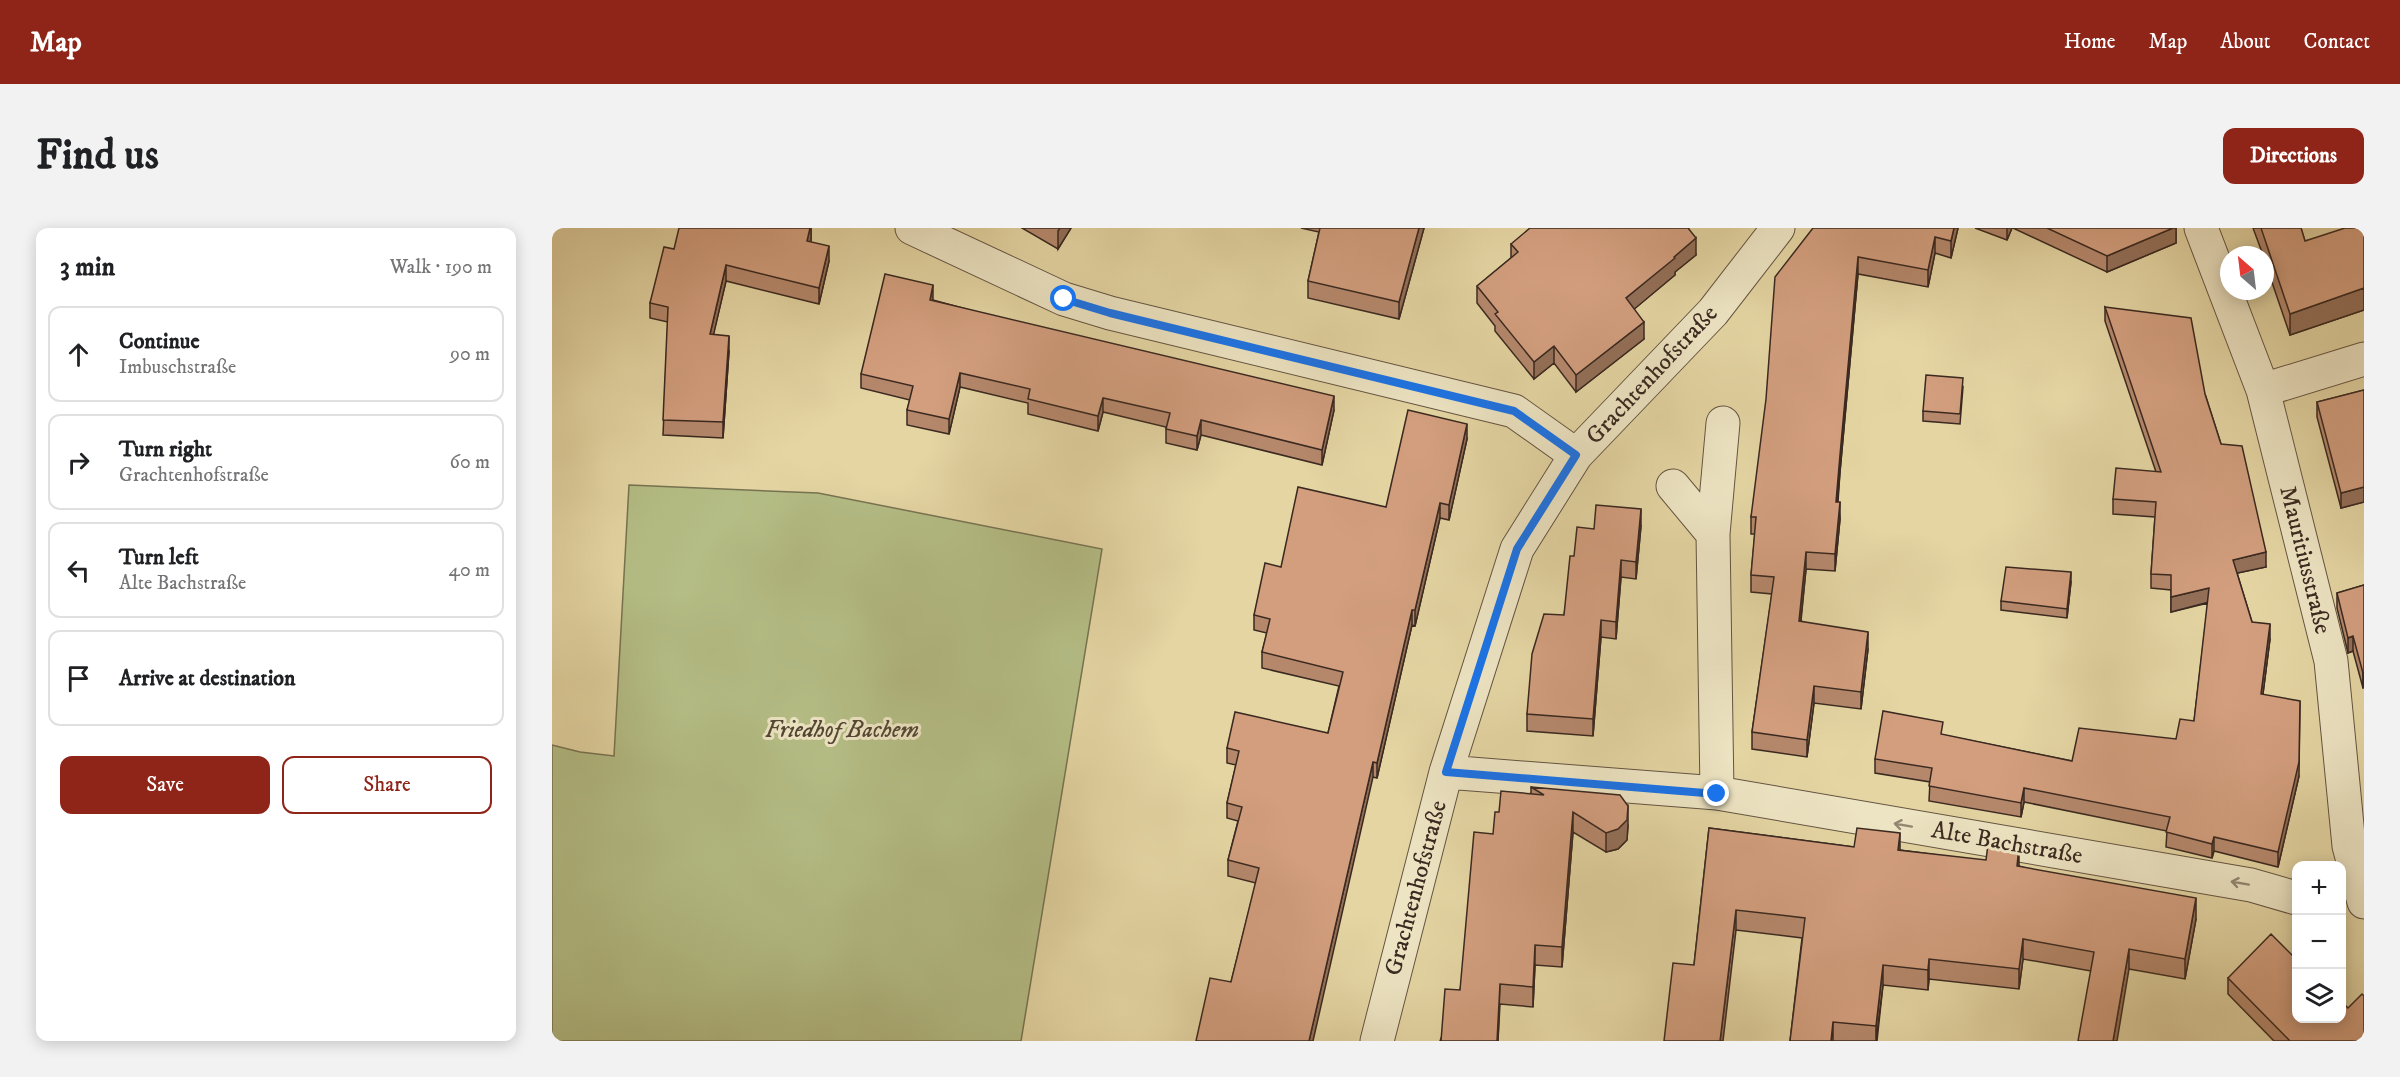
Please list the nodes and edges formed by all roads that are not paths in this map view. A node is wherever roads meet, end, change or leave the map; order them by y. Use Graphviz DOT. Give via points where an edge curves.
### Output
graph roads {
  1 [pos="912,228"];
  2 [pos="1778,228"];
  3 [pos="2201,228"];
  4 [pos="949,235"];
  5 [pos="2364,359"];
  6 [pos="2263,390"];
  7 [pos="1723,423"];
  8 [pos="1576,455"];
  9 [pos="1673,486"];
  10 [pos="1713,534"];
  11 [pos="1446,772"];
  12 [pos="1717,794"];
  13 [pos="2292,897"];
  14 [pos="2364,902"];
  15 [pos="2346,913"];
  16 [pos="2364,918"];
  17 [pos="1377,1041"];
  1 -- 4 [label="street"];
  2 -- 8 [label="street, Grachtenhofstraße" via="1713,312"];
  3 -- 6 [label="street, Mauritiusstraße"];
  4 -- 8 [label="street" via="1064,299 1514,411"];
  5 -- 6 [label="street"];
  6 -- 14 [label="street, Mauritiusstraße" via="2331,661 2349,846"];
  7 -- 10 [label="street"];
  8 -- 11 [label="street, Grachtenhofstraße" via="1517,549"];
  9 -- 10 [label="street"];
  10 -- 12 [label="street"];
  11 -- 12 [label="street, Alte Bachstraße"];
  11 -- 17 [label="street, Grachtenhofstraße"];
  13 -- 12 [label="street, Alte Bachstraße, one-way" via="2251,885"];
  15 -- 16 [label="street"];
}
